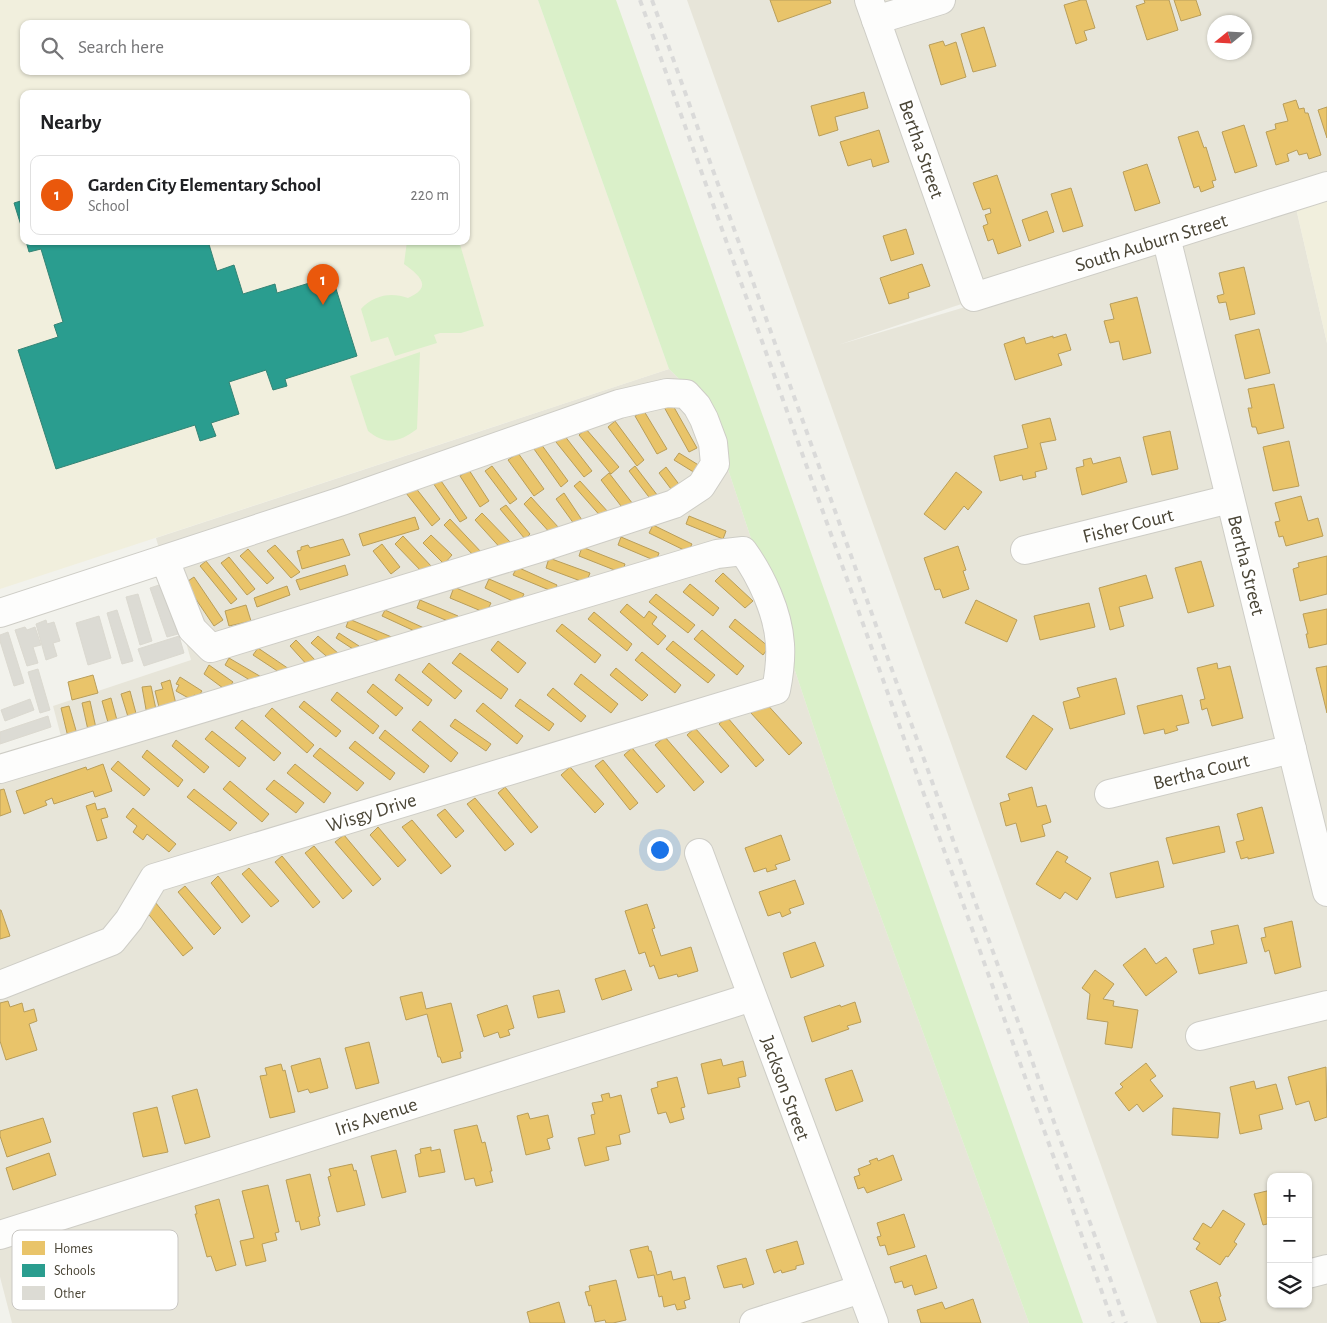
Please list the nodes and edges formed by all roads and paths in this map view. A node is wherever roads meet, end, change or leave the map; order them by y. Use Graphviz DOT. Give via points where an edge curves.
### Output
graph roads {
  1 [pos="941,0"];
  2 [pos="872,10"];
  3 [pos="1327,186"];
  4 [pos="1166,238"];
  5 [pos="974,297"];
  6 [pos="1230,499"];
  7 [pos="1025,550"];
  8 [pos="165,560"];
  9 [pos="0,613"];
  10 [pos="1292,749"];
  11 [pos="0,769"];
  12 [pos="1109,794"];
  13 [pos="699,853"];
  14 [pos="1327,892"];
  15 [pos="0,985"];
  16 [pos="752,997"];
  17 [pos="1327,1005"];
  18 [pos="1200,1036"];
  19 [pos="16,1230"];
  20 [pos="12,1231"];
  21 [pos="0,1235"];
  22 [pos="1327,1270"];
  23 [pos="1312,1273"];
  24 [pos="862,1289"];
  25 [pos="754,1323"];
  26 [pos="874,1323"];
  1 -- 2 [label="street"];
  2 -- 5 [label="street, Bertha Street"];
  3 -- 4 [label="street, South Auburn Street"];
  4 -- 5 [label="street, South Auburn Street"];
  4 -- 6 [label="street, Bertha Street"];
  6 -- 7 [label="street, Fisher Court"];
  6 -- 10 [label="street, Bertha Street"];
  8 -- 8 [label="street" via="619,404 667,393 686,394 697,406 713,443 715,464 701,486 674,504 211,648 192,629"];
  8 -- 9 [label="street"];
  10 -- 12 [label="street, Bertha Court"];
  10 -- 14 [label="street, Bertha Street"];
  11 -- 15 [label="street, Wisgy Drive" via="717,554 743,551 758,571 780,642 776,690 154,878 112,941"];
  13 -- 16 [label="street, Jackson Street"];
  16 -- 19 [label="street, Iris Avenue"];
  16 -- 24 [label="street, Jackson Street"];
  17 -- 18 [label="street"];
  20 -- 21 [label="street, Iris Avenue"];
  22 -- 23 [label="street"];
  24 -- 25 [label="street"];
  24 -- 26 [label="street, Jackson Street"];
}
